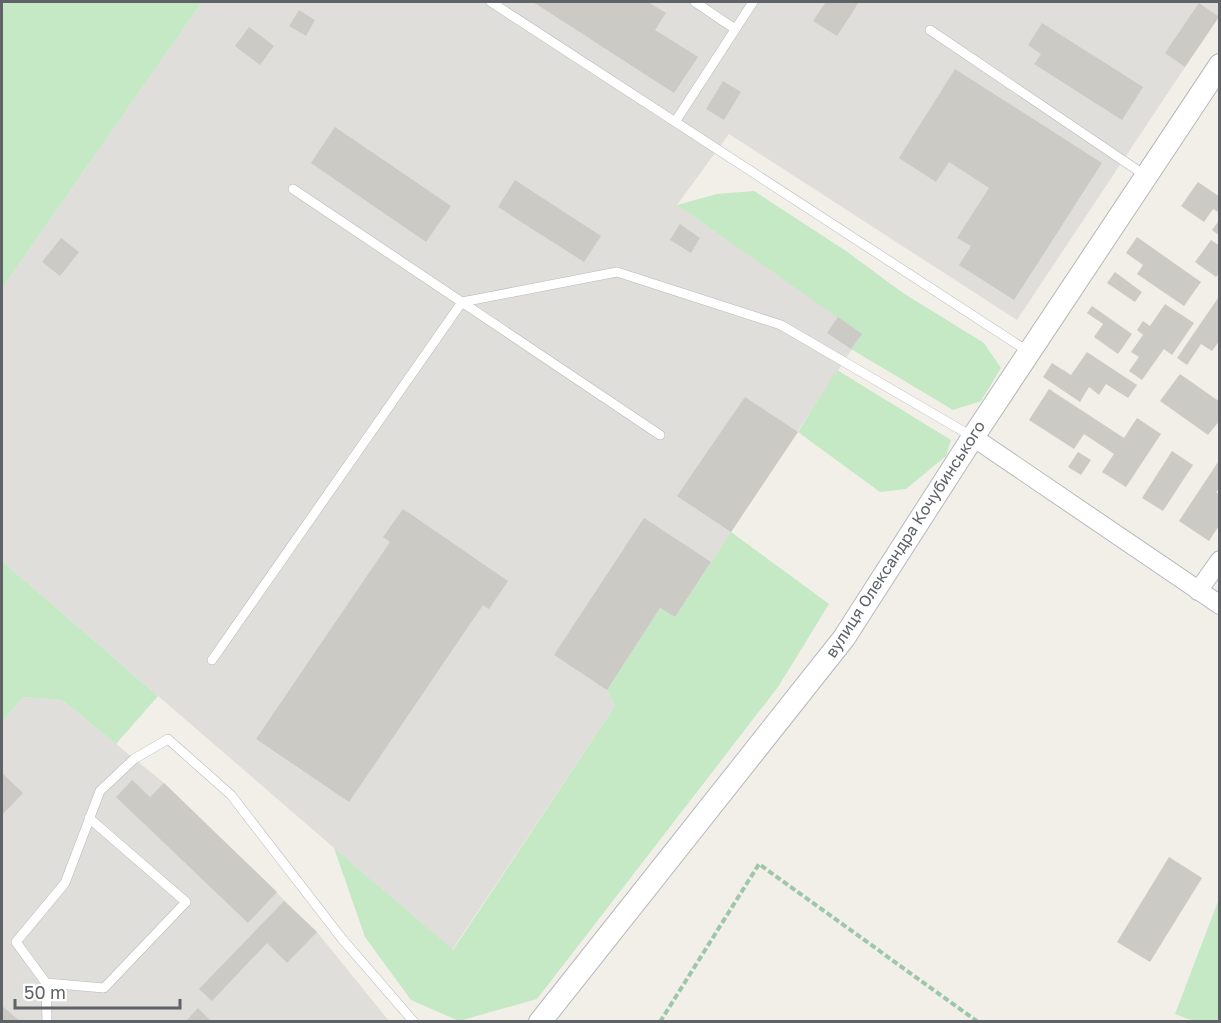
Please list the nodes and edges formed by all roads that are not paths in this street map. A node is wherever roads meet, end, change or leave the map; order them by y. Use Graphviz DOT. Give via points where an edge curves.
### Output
graph roads {
  1 [pos="491,2"];
  2 [pos="695,2"];
  3 [pos="753,2"];
  4 [pos="735,29"];
  5 [pos="930,30"];
  6 [pos="1220,65"];
  7 [pos="675,122"];
  8 [pos="1146,176"];
  9 [pos="293,189"];
  10 [pos="462,302"];
  11 [pos="1029,352"];
  12 [pos="660,435"];
  13 [pos="973,437"];
  14 [pos="1220,560"];
  15 [pos="1198,591"];
  16 [pos="1220,605"];
  17 [pos="212,660"];
  18 [pos="89,818"];
  19 [pos="46,983"];
  20 [pos="47,1022"];
  21 [pos="414,1022"];
  22 [pos="540,1022"];
  1 -- 7 [label="lane"];
  2 -- 4 [label="lane"];
  3 -- 4 [label="lane"];
  4 -- 7 [label="lane"];
  5 -- 8 [label="lane"];
  6 -- 8 [label="street, вулиця Олександра Кочубинського"];
  7 -- 11 [label="lane"];
  8 -- 11 [label="street, вулиця Олександра Кочубинського"];
  9 -- 10 [label="lane"];
  10 -- 12 [label="lane"];
  10 -- 13 [label="lane" via="617,272 781,325"];
  10 -- 17 [label="lane"];
  11 -- 13 [label="street, вулиця Олександра Кочубинського"];
  13 -- 15 [label="street"];
  13 -- 22 [label="street, вулиця Олександра Кочубинського" via="844,638"];
  14 -- 15 [label="street"];
  15 -- 16 [label="street"];
  18 -- 19 [label="lane" via="65,883 16,942"];
  18 -- 19 [label="lane" via="186,902 104,988"];
  18 -- 21 [label="lane" via="100,791 134,759 168,739 231,795 343,940"];
  19 -- 20 [label="lane"];
}
